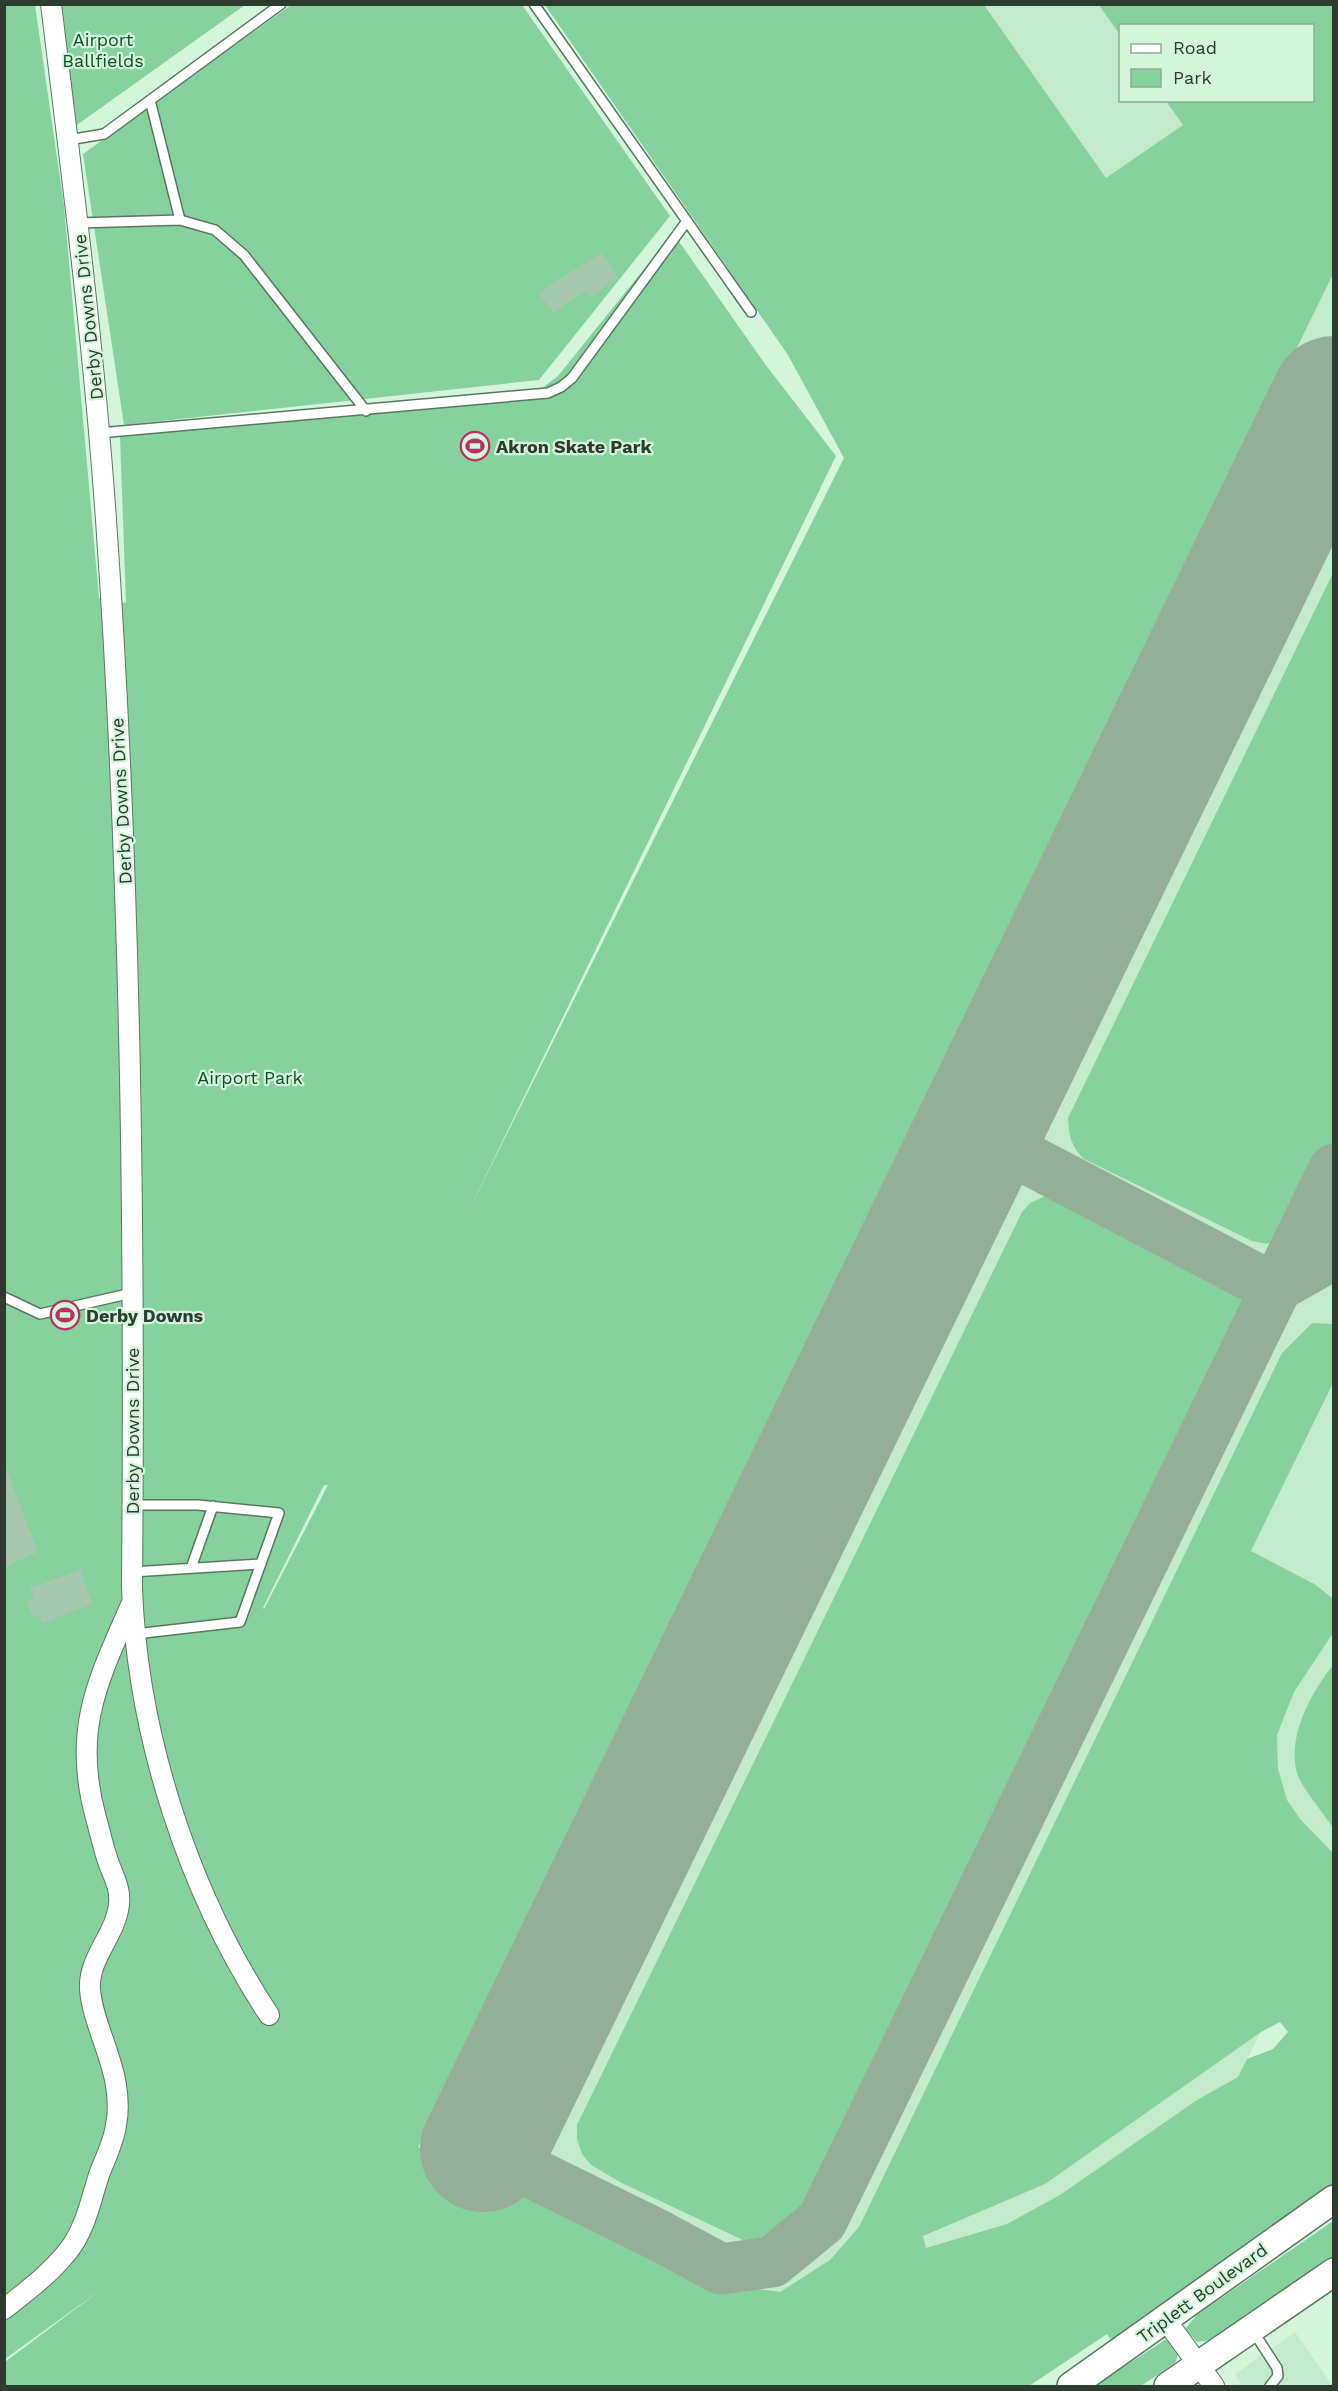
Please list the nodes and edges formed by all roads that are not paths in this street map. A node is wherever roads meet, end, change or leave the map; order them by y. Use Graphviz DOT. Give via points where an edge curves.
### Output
graph roads {
  1 [pos="51,4"];
  2 [pos="281,4"];
  3 [pos="534,4"];
  4 [pos="150,100"];
  5 [pos="68,140"];
  6 [pos="180,220"];
  7 [pos="687,221"];
  8 [pos="78,223"];
  9 [pos="751,312"];
  10 [pos="366,411"];
  11 [pos="99,433"];
  12 [pos="132,1293"];
  13 [pos="4,1297"];
  14 [pos="132,1506"];
  15 [pos="213,1506"];
  16 [pos="261,1564"];
  17 [pos="191,1568"];
  18 [pos="132,1572"];
  19 [pos="132,1601"];
  20 [pos="134,1635"];
  21 [pos="269,2015"];
  22 [pos="1334,2199"];
  23 [pos="1334,2272"];
  24 [pos="4,2309"];
  25 [pos="1165,2319"];
  26 [pos="1251,2329"];
  27 [pos="1206,2376"];
  28 [pos="1071,2386"];
  29 [pos="1168,2386"];
  30 [pos="1270,2386"];
  1 -- 5 [label="street, Derby Downs Drive"];
  2 -- 4 [label="lane"];
  3 -- 7 [label="lane"];
  4 -- 5 [label="lane" via="104,134"];
  4 -- 6 [label="lane"];
  5 -- 8 [label="street, Derby Downs Drive"];
  6 -- 8 [label="lane"];
  6 -- 10 [label="lane" via="215,230 244,255"];
  7 -- 9 [label="lane"];
  7 -- 10 [label="lane" via="572,378 561,387 548,393"];
  8 -- 11 [label="street, Derby Downs Drive"];
  10 -- 11 [label="lane"];
  11 -- 12 [label="street, Derby Downs Drive" via="122,816"];
  12 -- 13 [label="lane" via="40,1314"];
  12 -- 14 [label="street, Derby Downs Drive"];
  14 -- 15 [label="lane"];
  14 -- 18 [label="street, Derby Downs Drive"];
  15 -- 16 [label="lane" via="279,1513"];
  15 -- 17 [label="lane"];
  16 -- 17 [label="lane"];
  16 -- 20 [label="lane" via="240,1622"];
  17 -- 18 [label="lane"];
  18 -- 19 [label="street, Derby Downs Drive"];
  19 -- 20 [label="street, Derby Downs Drive"];
  19 -- 24 [label="street, Derby Downs Drive" via="100,1674 87,1731 95,1813 118,1883 120,1904 114,1927 91,1970 90,1989 116,2083 116,2128 84,2223 69,2250"];
  20 -- 21 [label="street, Derby Downs Drive" via="158,1759 190,1861 232,1955"];
  22 -- 25 [label="main road, Triplett Boulevard"];
  23 -- 26 [label="main road"];
  25 -- 27 [label="street"];
  25 -- 28 [label="main road, Triplett Boulevard"];
  26 -- 27 [label="main road"];
  26 -- 30 [label="lane" via="1277,2368 1278,2376"];
  27 -- 29 [label="main road"];
}
